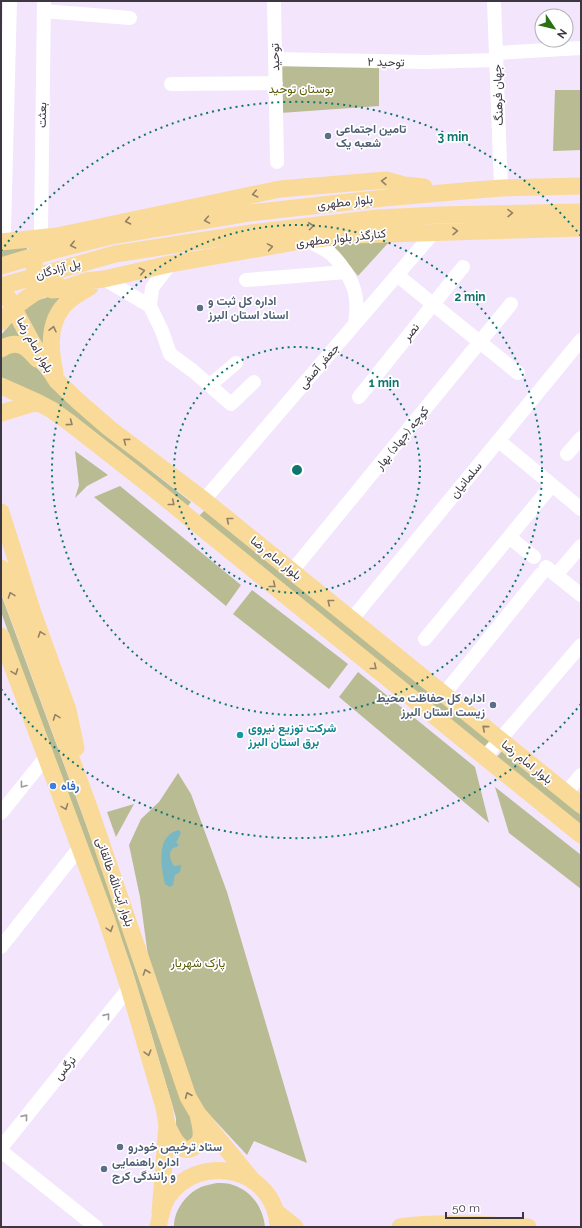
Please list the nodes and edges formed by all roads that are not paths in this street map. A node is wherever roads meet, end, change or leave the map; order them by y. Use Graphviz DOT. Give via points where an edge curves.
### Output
graph roads {
  1 [pos="10,1"];
  2 [pos="274,1"];
  3 [pos="494,1"];
  4 [pos="44,6"];
  5 [pos="130,18"];
  6 [pos="581,48"];
  7 [pos="496,56"];
  8 [pos="275,59"];
  9 [pos="276,83"];
  10 [pos="171,84"];
  11 [pos="277,162"];
  12 [pos="581,186"];
  13 [pos="501,188"];
  14 [pos="464,191"];
  15 [pos="581,212"];
  16 [pos="581,228"];
  17 [pos="41,229"];
  18 [pos="434,232"];
  19 [pos="57,236"];
  20 [pos="110,236"];
  21 [pos="2,237"];
  22 [pos="307,240"];
  23 [pos="115,254"];
  24 [pos="170,264"];
  25 [pos="1,266"];
  26 [pos="463,268"];
  27 [pos="346,272"];
  28 [pos="397,275"];
  29 [pos="104,279"];
  30 [pos="246,280"];
  31 [pos="1,285"];
  32 [pos="433,304"];
  33 [pos="511,304"];
  34 [pos="150,306"];
  35 [pos="1,322"];
  36 [pos="355,324"];
  37 [pos="581,340"];
  38 [pos="480,342"];
  39 [pos="1,349"];
  40 [pos="236,363"];
  41 [pos="518,373"];
  42 [pos="57,382"];
  43 [pos="254,382"];
  44 [pos="210,385"];
  45 [pos="1,386"];
  46 [pos="359,397"];
  47 [pos="37,402"];
  48 [pos="1,413"];
  49 [pos="581,438"];
  50 [pos="499,441"];
  51 [pos="567,454"];
  52 [pos="552,485"];
  53 [pos="204,500"];
  54 [pos="581,508"];
  55 [pos="1,512"];
  56 [pos="508,537"];
  57 [pos="581,546"];
  58 [pos="534,557"];
  59 [pos="1,568"];
  60 [pos="292,571"];
  61 [pos="548,572"];
  62 [pos="581,595"];
  63 [pos="352,619"];
  64 [pos="1,636"];
  65 [pos="425,639"];
  66 [pos="581,645"];
  67 [pos="444,694"];
  68 [pos="500,740"];
  69 [pos="46,757"];
  70 [pos="485,757"];
  71 [pos="581,775"];
  72 [pos="566,793"];
  73 [pos="581,805"];
  74 [pos="90,810"];
  75 [pos="1,813"];
  76 [pos="581,835"];
  77 [pos="80,847"];
  78 [pos="1,947"];
  79 [pos="129,988"];
  80 [pos="198,1114"];
  81 [pos="168,1126"];
  82 [pos="1,1148"];
  83 [pos="1,1152"];
  84 [pos="253,1181"];
  85 [pos="276,1219"];
  86 [pos="159,1220"];
  87 [pos="92,1226"];
  88 [pos="295,1227"];
  89 [pos="400,1227"];
  90 [pos="528,1227"];
  1 -- 21 [label="street"];
  2 -- 8 [label="street, توحید"];
  3 -- 7 [label="street, جهان فرهنگ"];
  4 -- 5 [label="street"];
  4 -- 17 [label="street, بعثت"];
  6 -- 7 [label="street, توحید ۲"];
  7 -- 8 [label="street, توحید ۲" via="418,62"];
  7 -- 13 [label="street, جهان فرهنگ"];
  8 -- 9 [label="street, توحید"];
  9 -- 10 [label="street"];
  9 -- 11 [label="street, توحید"];
  12 -- 13 [label="main road, بلوار مطهری"];
  13 -- 14 [label="main road, بلوار مطهری"];
  14 -- 19 [label="main road, one-way" via="404,186 386,180 280,189"];
  14 -- 20 [label="main road, بلوار مطهری, one-way" via="249,213"];
  23 -- 15 [label="main road, بلوار مطهری, one-way" via="251,232 378,218"];
  18 -- 16 [label="main road, کنارگذر بلوار مطهری, one-way"];
  18 -- 22 [label="main road, کنارگذر بلوار مطهری" via="354,235"];
  18 -- 28 [label="street, جعفر آصفی"];
  19 -- 21 [label="main road"];
  19 -- 29 [label="main road" via="38,248 34,260 40,282 52,290"];
  20 -- 25 [label="main road, پل آزادگان, one-way"];
  24 -- 22 [label="main road, کنارگذر بلوار مطهری, one-way"];
  22 -- 27 [label="street" via="330,253"];
  23 -- 31 [label="main road, پل آزادگان"];
  23 -- 35 [label="main road" via="84,272 51,284 31,295 8,313"];
  29 -- 24 [label="main road, کنارگذر بلوار مطهری, one-way"];
  24 -- 34 [label="street" via="152,288"];
  26 -- 32 [label="street, نصر"];
  27 -- 30 [label="street"];
  27 -- 36 [label="street" via="356,294"];
  28 -- 32 [label="street"];
  28 -- 36 [label="street, جعفر آصفی"];
  29 -- 34 [label="street"];
  42 -- 29 [label="main road, one-way" via="50,351 56,320 62,307 74,296"];
  31 -- 42 [label="main road, بلوار امام رضا"];
  32 -- 38 [label="street"];
  32 -- 46 [label="street, نصر"];
  33 -- 38 [label="street, کوچه (جهاد) بهار"];
  34 -- 44 [label="street" via="170,354"];
  36 -- 53 [label="street, جعفر آصفی"];
  37 -- 50 [label="street, سلمانیان"];
  38 -- 41 [label="street"];
  38 -- 60 [label="street, کوچه (جهاد) بهار"];
  39 -- 42 [label="main road" via="16,344 29,349"];
  40 -- 44 [label="street"];
  53 -- 42 [label="main road, بلوار امام رضا, one-way" via="109,428"];
  43 -- 44 [label="street" via="232,404"];
  45 -- 47 [label="main road, بلوار امام رضا"];
  47 -- 48 [label="main road"];
  47 -- 70 [label="main road, بلوار امام رضا, one-way" via="70,423 144,481"];
  49 -- 51 [label="street"];
  50 -- 52 [label="street"];
  50 -- 63 [label="street, سلمانیان"];
  52 -- 54 [label="street"];
  52 -- 56 [label="street"];
  60 -- 53 [label="main road, بلوار امام رضا, one-way"];
  74 -- 55 [label="main road, one-way" via="68,710 33,613"];
  56 -- 58 [label="street"];
  56 -- 65 [label="street"];
  57 -- 61 [label="street"];
  74 -- 59 [label="main road, بلوار آیت‌الله طالقانی, one-way"];
  63 -- 60 [label="main road, بلوار امام رضا, one-way"];
  61 -- 62 [label="street"];
  61 -- 67 [label="street"];
  63 -- 67 [label="main road, بلوار امام رضا"];
  64 -- 69 [label="main road, بلوار آیت‌الله طالقانی, one-way"];
  66 -- 68 [label="street"];
  68 -- 67 [label="main road, بلوار امام رضا, one-way"];
  68 -- 70 [label="street"];
  68 -- 72 [label="main road, بلوار امام رضا"];
  69 -- 75 [label="street, one-way"];
  69 -- 77 [label="main road, بلوار آیت‌الله طالقانی, one-way"];
  70 -- 76 [label="main road, بلوار امام رضا"];
  71 -- 72 [label="street"];
  72 -- 73 [label="main road, بلوار امام رضا"];
  80 -- 74 [label="main road, بلوار آیت‌الله طالقانی, one-way" via="188,1097"];
  77 -- 78 [label="street"];
  77 -- 79 [label="main road, بلوار آیت‌الله طالقانی, one-way"];
  79 -- 81 [label="main road, بلوار آیت‌الله طالقانی, one-way"];
  82 -- 79 [label="street, نرگس, one-way"];
  80 -- 81 [label="main road" via="202,1135 197,1145 192,1148 181,1147 176,1143"];
  80 -- 84 [label="main road, بلوار آیت‌الله طالقانی"];
  81 -- 86 [label="main road, بلوار آیت‌الله طالقانی"];
  83 -- 87 [label="street"];
  84 -- 85 [label="main road" via="263,1189 270,1200"];
  84 -- 86 [label="main road" via="239,1173 223,1170 191,1176 178,1185 167,1198"];
  85 -- 88 [label="main road"];
  89 -- 90 [label="main road"];
}
